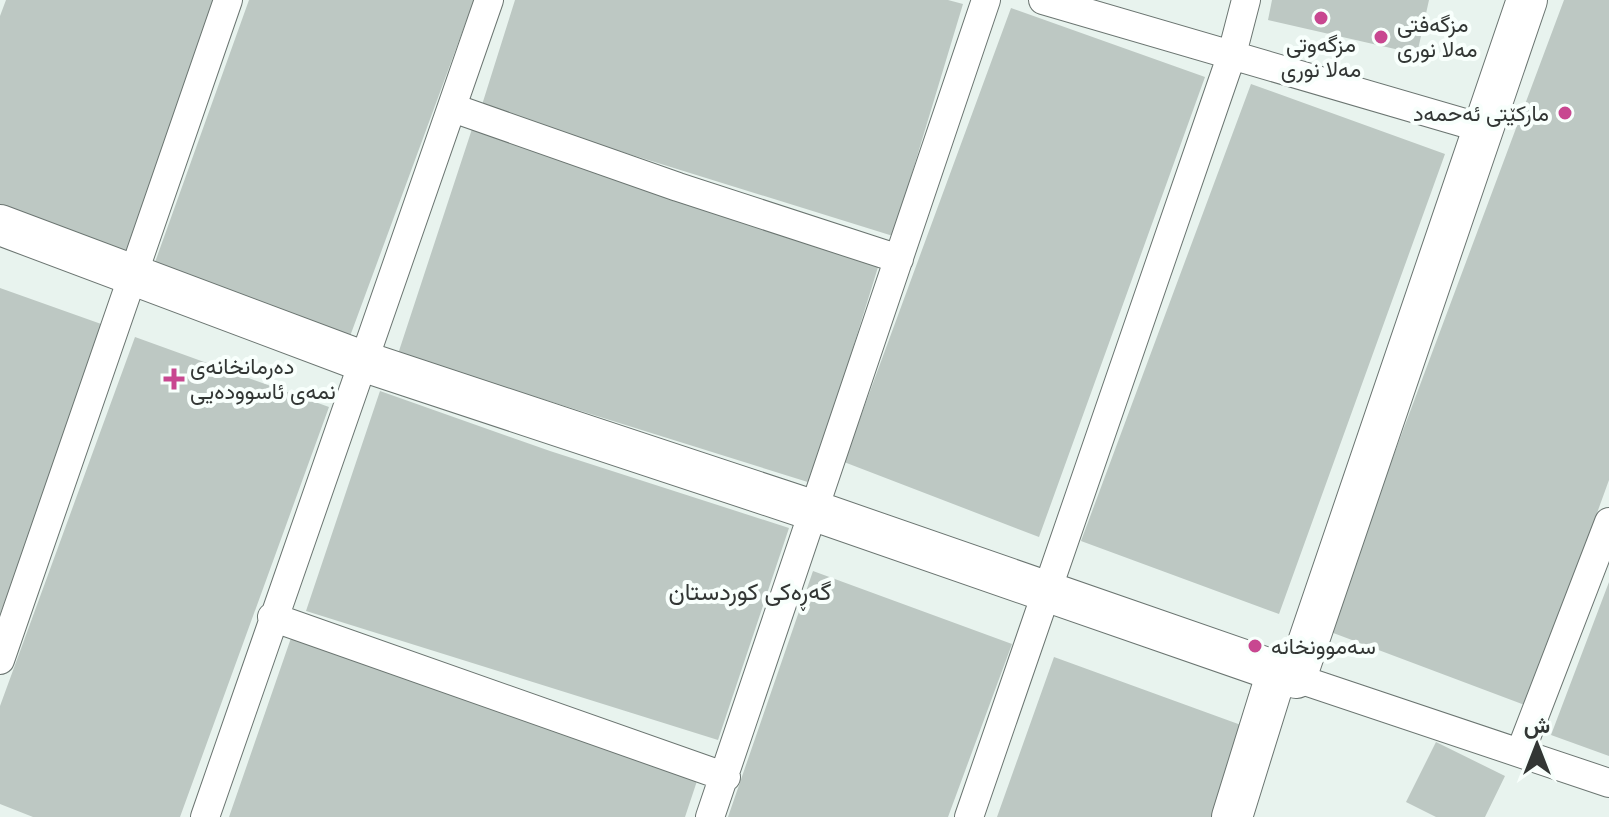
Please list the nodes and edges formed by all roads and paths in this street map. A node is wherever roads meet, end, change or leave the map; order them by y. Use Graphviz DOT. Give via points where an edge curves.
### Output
graph roads {
  1 [pos="228,0"];
  2 [pos="489,0"];
  3 [pos="986,0"];
  4 [pos="1043,0"];
  5 [pos="1246,0"];
  6 [pos="1527,0"];
  7 [pos="1232,54"];
  8 [pos="453,108"];
  9 [pos="1485,129"];
  10 [pos="0,225"];
  11 [pos="899,259"];
  12 [pos="131,275"];
  13 [pos="365,362"];
  14 [pos="812,510"];
  15 [pos="1609,522"];
  16 [pos="1049,593"];
  17 [pos="272,617"];
  18 [pos="0,660"];
  19 [pos="1286,675"];
  20 [pos="1520,753"];
  21 [pos="726,777"];
  22 [pos="1609,783"];
  23 [pos="205,817"];
  24 [pos="710,817"];
  25 [pos="969,817"];
  26 [pos="1232,817"];
  1 -- 12 [label="street"];
  2 -- 8 [label="street"];
  3 -- 11 [label="street"];
  4 -- 7 [label="street"];
  5 -- 7 [label="street"];
  6 -- 9 [label="street"];
  7 -- 9 [label="street"];
  7 -- 16 [label="street"];
  8 -- 11 [label="street"];
  8 -- 13 [label="street"];
  9 -- 19 [label="street"];
  10 -- 12 [label="street"];
  11 -- 14 [label="street"];
  12 -- 13 [label="street"];
  12 -- 18 [label="street"];
  13 -- 14 [label="street"];
  13 -- 17 [label="street"];
  14 -- 16 [label="street"];
  14 -- 21 [label="street"];
  15 -- 20 [label="street"];
  16 -- 19 [label="street"];
  16 -- 25 [label="street"];
  17 -- 21 [label="street"];
  17 -- 23 [label="street"];
  19 -- 20 [label="street"];
  19 -- 26 [label="street"];
  20 -- 22 [label="street"];
  21 -- 24 [label="street"];
}
